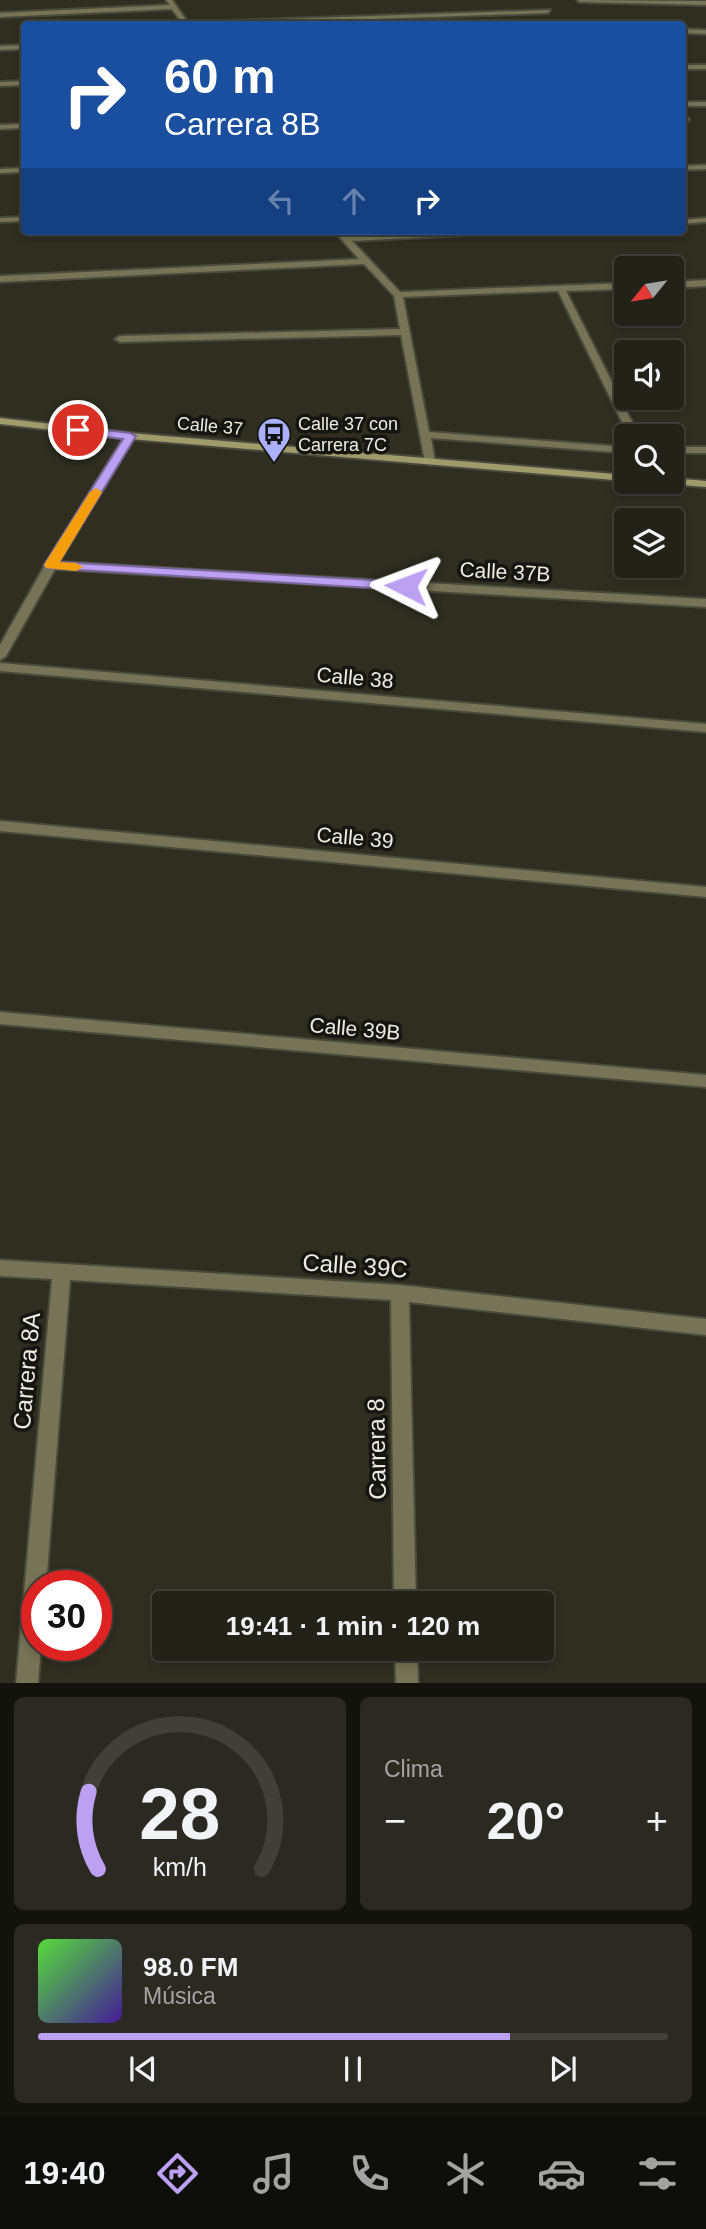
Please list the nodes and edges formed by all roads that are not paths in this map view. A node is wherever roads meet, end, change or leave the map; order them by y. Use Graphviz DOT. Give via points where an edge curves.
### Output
graph roads {
  1 [pos="580,0"];
  2 [pos="706,3"];
  3 [pos="170,4"];
  4 [pos="548,11"];
  5 [pos="0,15"];
  6 [pos="184,21"];
  7 [pos="276,21"];
  8 [pos="686,31"];
  9 [pos="706,32"];
  10 [pos="21,47"];
  11 [pos="0,48"];
  12 [pos="686,66"];
  13 [pos="706,67"];
  14 [pos="21,83"];
  15 [pos="0,84"];
  16 [pos="686,104"];
  17 [pos="706,104"];
  18 [pos="21,126"];
  19 [pos="0,127"];
  20 [pos="706,167"];
  21 [pos="686,168"];
  22 [pos="0,170"];
  23 [pos="21,170"];
  24 [pos="21,219"];
  25 [pos="0,220"];
  26 [pos="706,220"];
  27 [pos="686,222"];
  28 [pos="342,235"];
  29 [pos="366,261"];
  30 [pos="0,279"];
  31 [pos="706,283"];
  32 [pos="684,284"];
  33 [pos="614,287"];
  34 [pos="561,289"];
  35 [pos="398,295"];
  36 [pos="405,332"];
  37 [pos="120,339"];
  38 [pos="0,421"];
  39 [pos="628,424"];
  40 [pos="426,435"];
  41 [pos="130,436"];
  42 [pos="614,449"];
  43 [pos="684,450"];
  44 [pos="706,450"];
  45 [pos="430,462"];
  46 [pos="614,477"];
  47 [pos="684,482"];
  48 [pos="706,484"];
  49 [pos="51,565"];
  50 [pos="706,603"];
  51 [pos="0,656"];
  52 [pos="0,667"];
  53 [pos="706,728"];
  54 [pos="0,826"];
  55 [pos="706,892"];
  56 [pos="0,1018"];
  57 [pos="706,1081"];
  58 [pos="0,1268"];
  59 [pos="62,1272"];
  60 [pos="400,1293"];
  61 [pos="706,1327"];
  62 [pos="405,1591"];
  63 [pos="406,1661"];
  64 [pos="27,1683"];
  65 [pos="407,1683"];
  1 -- 2 [label="street"];
  3 -- 5 [label="street"];
  3 -- 6 [label="street"];
  4 -- 7 [label="street"];
  8 -- 9 [label="street"];
  10 -- 11 [label="street"];
  12 -- 13 [label="street"];
  14 -- 15 [label="street"];
  16 -- 17 [label="street"];
  18 -- 19 [label="street"];
  20 -- 21 [label="street"];
  22 -- 23 [label="street"];
  24 -- 25 [label="street"];
  26 -- 27 [label="street"];
  28 -- 29 [label="street"];
  29 -- 30 [label="street"];
  29 -- 35 [label="street"];
  31 -- 32 [label="street"];
  33 -- 34 [label="street"];
  34 -- 35 [label="street"];
  34 -- 39 [label="street"];
  35 -- 36 [label="street"];
  36 -- 37 [label="street"];
  36 -- 40 [label="street"];
  38 -- 41 [label="main road, Calle 37"];
  40 -- 42 [label="street"];
  40 -- 45 [label="street"];
  41 -- 45 [label="main road, Calle 37"];
  41 -- 49 [label="street"];
  43 -- 44 [label="street"];
  45 -- 46 [label="main road, Calle 37"];
  47 -- 48 [label="main road"];
  49 -- 50 [label="street, Calle 37B"];
  49 -- 51 [label="street"];
  52 -- 53 [label="street, Calle 38"];
  54 -- 55 [label="street, Calle 39"];
  56 -- 57 [label="street, Calle 39B"];
  58 -- 59 [label="street, Calle 39C"];
  59 -- 60 [label="street, Calle 39C"];
  59 -- 64 [label="street, Carrera 8A"];
  60 -- 61 [label="street, Calle 39C"];
  60 -- 62 [label="street, Carrera 8"];
  63 -- 65 [label="street"];
}
